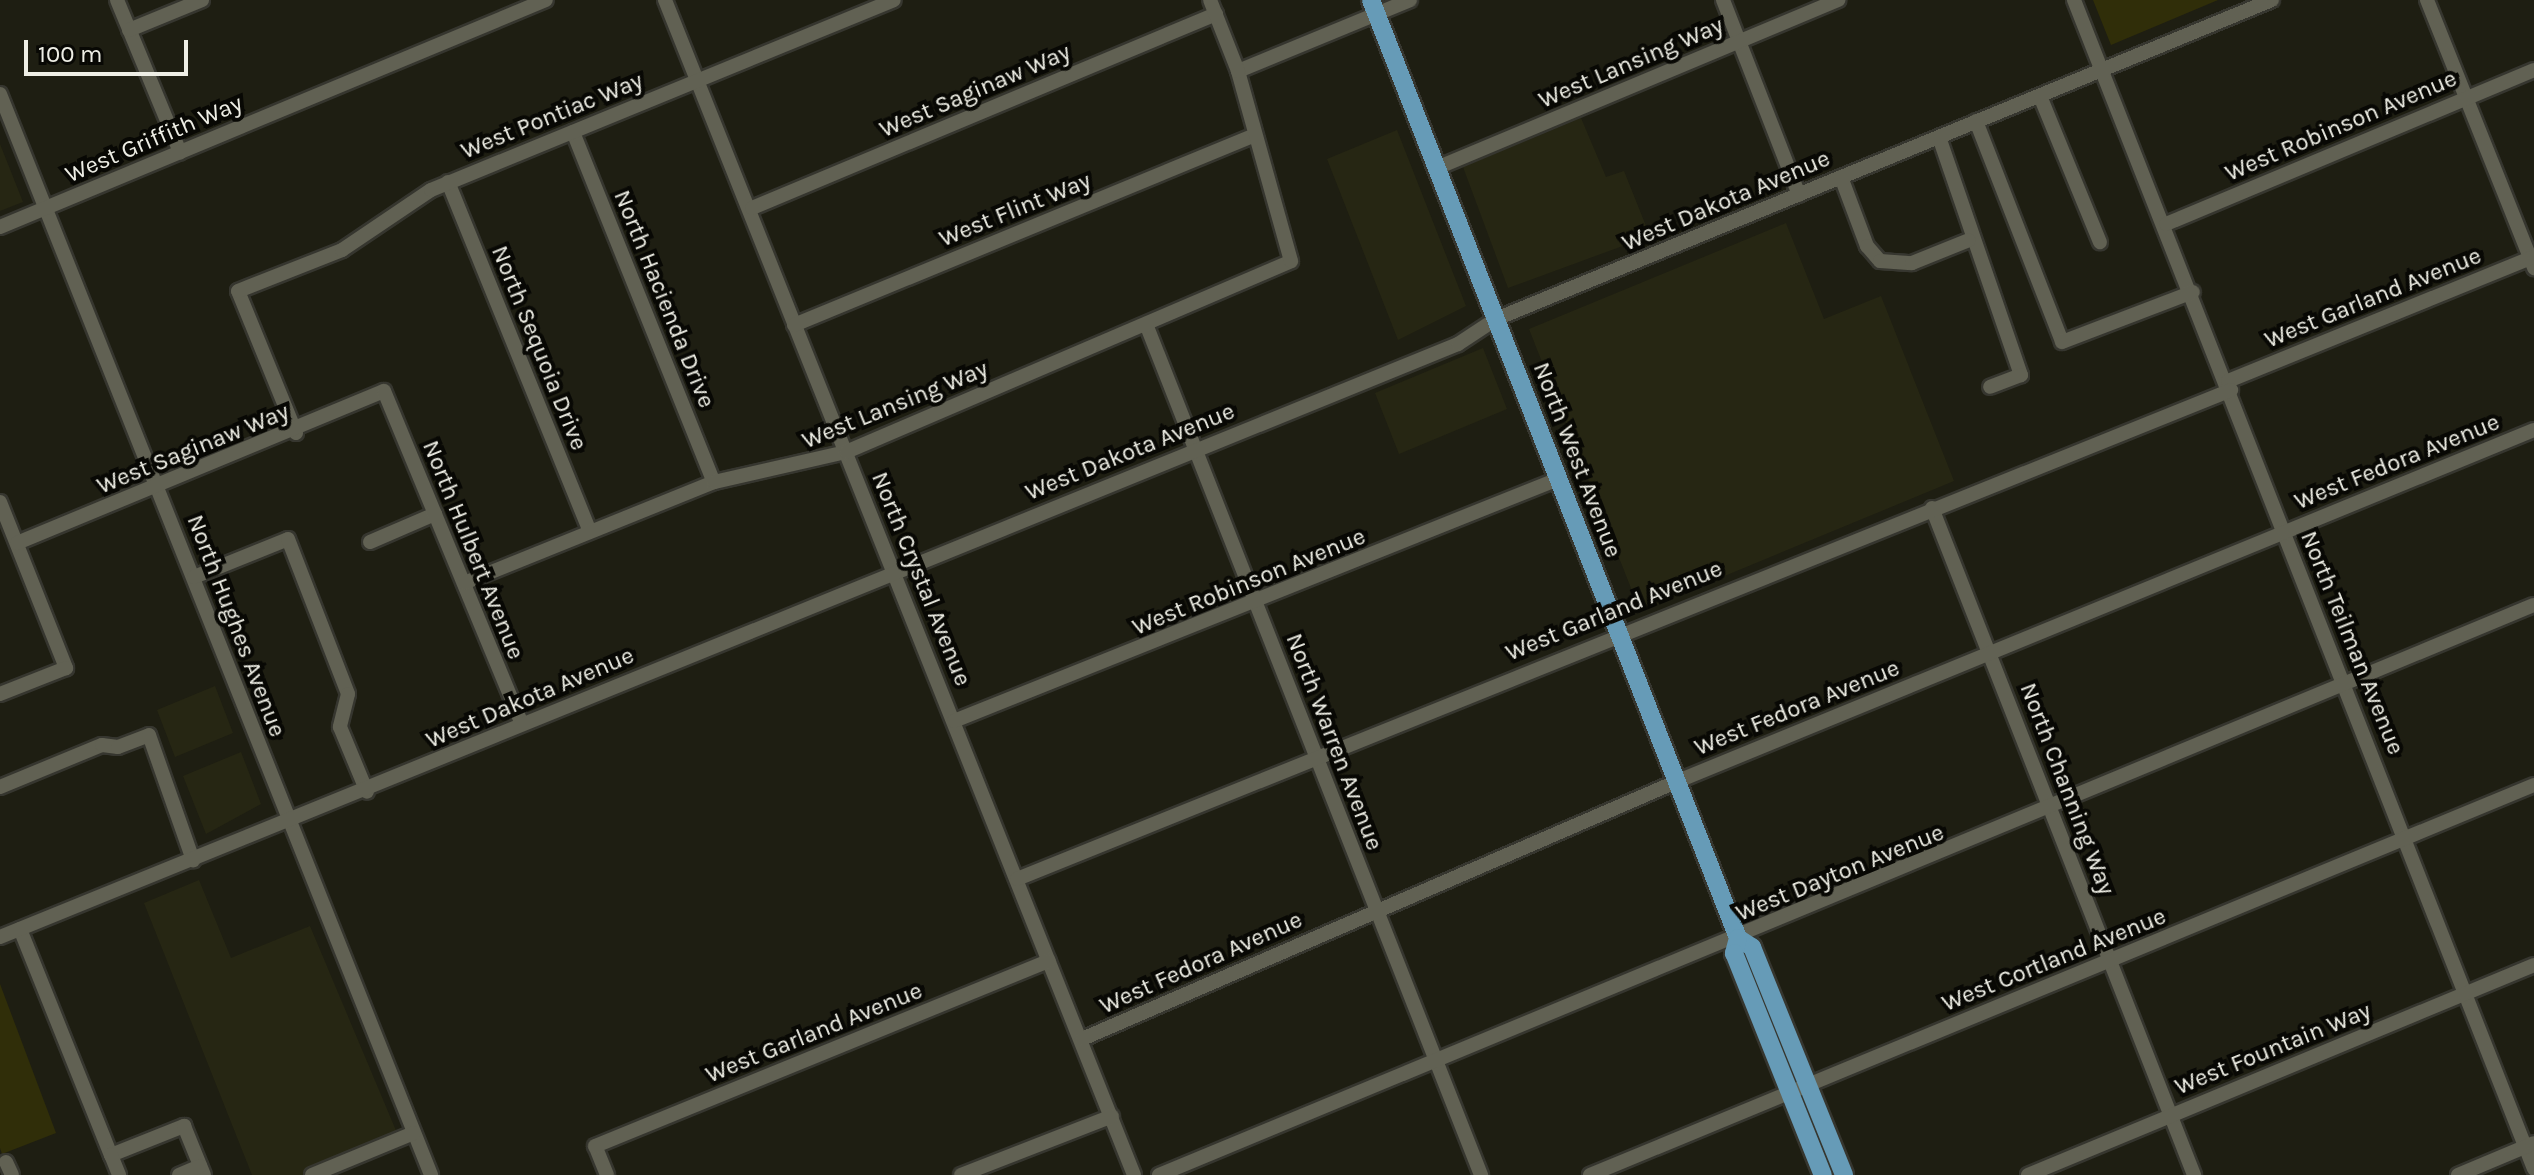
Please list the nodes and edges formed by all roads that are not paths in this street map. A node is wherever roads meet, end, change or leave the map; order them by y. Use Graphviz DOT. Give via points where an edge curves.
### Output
graph roads {
  1 [pos="117,0"];
  2 [pos="202,0"];
  3 [pos="546,0"];
  4 [pos="665,0"];
  5 [pos="894,0"];
  6 [pos="1410,0"];
  7 [pos="1723,0"];
  8 [pos="1839,0"];
  9 [pos="2074,0"];
  10 [pos="2272,0"];
  11 [pos="2427,0"];
  12 [pos="1213,7"];
  13 [pos="1373,7"];
  14 [pos="129,30"];
  15 [pos="1739,41"];
  16 [pos="2101,70"];
  17 [pos="2534,70"];
  18 [pos="1238,71"];
  19 [pos="698,81"];
  20 [pos="0,94"];
  21 [pos="2040,96"];
  22 [pos="2466,97"];
  23 [pos="1976,121"];
  24 [pos="573,132"];
  25 [pos="1253,136"];
  26 [pos="1939,137"];
  27 [pos="180,152"];
  28 [pos="1439,167"];
  29 [pos="1841,177"];
  30 [pos="448,182"];
  31 [pos="1799,195"];
  32 [pos="45,208"];
  33 [pos="752,208"];
  34 [pos="2166,224"];
  35 [pos="0,227"];
  36 [pos="1969,240"];
  37 [pos="2100,242"];
  38 [pos="2533,261"];
  39 [pos="2193,292"];
  40 [pos="1496,319"];
  41 [pos="1146,324"];
  42 [pos="794,325"];
  43 [pos="2230,385"];
  44 [pos="1990,387"];
  45 [pos="384,391"];
  46 [pos="2534,430"];
  47 [pos="296,433"];
  48 [pos="1198,449"];
  49 [pos="846,452"];
  50 [pos="1558,479"];
  51 [pos="714,482"];
  52 [pos="158,487"];
  53 [pos="0,502"];
  54 [pos="1932,508"];
  55 [pos="435,514"];
  56 [pos="2284,530"];
  57 [pos="590,531"];
  58 [pos="370,542"];
  59 [pos="17,543"];
  60 [pos="895,571"];
  61 [pos="194,577"];
  62 [pos="464,583"];
  63 [pos="1259,603"];
  64 [pos="2534,605"];
  65 [pos="1618,632"];
  66 [pos="1991,652"];
  67 [pos="2345,683"];
  68 [pos="0,694"];
  69 [pos="954,721"];
  70 [pos="522,724"];
  71 [pos="1315,757"];
  72 [pos="1678,781"];
  73 [pos="2534,785"];
  74 [pos="0,787"];
  75 [pos="367,792"];
  76 [pos="2052,810"];
  77 [pos="290,821"];
  78 [pos="2405,838"];
  79 [pos="193,860"];
  80 [pos="1017,879"];
  81 [pos="1375,910"];
  82 [pos="20,929"];
  83 [pos="0,937"];
  84 [pos="1738,938"];
  85 [pos="1049,961"];
  86 [pos="2109,962"];
  87 [pos="2534,965"];
  88 [pos="2467,993"];
  89 [pos="1082,1039"];
  90 [pos="1435,1059"];
  91 [pos="1799,1089"];
  92 [pos="2171,1115"];
  93 [pos="1112,1116"];
  94 [pos="414,1133"];
  95 [pos="2530,1145"];
  96 [pos="111,1155"];
  97 [pos="2534,1169"];
  98 [pos="202,1171"];
  99 [pos="119,1175"];
  100 [pos="179,1175"];
  101 [pos="312,1175"];
  102 [pos="431,1175"];
  103 [pos="607,1175"];
  104 [pos="961,1175"];
  105 [pos="1134,1175"];
  106 [pos="1159,1175"];
  107 [pos="1481,1175"];
  108 [pos="1590,1175"];
  109 [pos="1823,1175"];
  110 [pos="1844,1175"];
  111 [pos="2028,1175"];
  112 [pos="2194,1175"];
  113 [pos="2458,1175"];
  1 -- 14 [label="street"];
  2 -- 14 [label="street"];
  3 -- 27 [label="street, West Griffith Way"];
  4 -- 19 [label="street, North Crystal Avenue"];
  5 -- 19 [label="street, West Pontiac Way"];
  6 -- 13 [label="street"];
  7 -- 15 [label="street"];
  8 -- 15 [label="street, West Lansing Way"];
  9 -- 16 [label="street, North Teilman Avenue"];
  10 -- 16 [label="street, West Dakota Avenue"];
  11 -- 22 [label="street"];
  12 -- 18 [label="street"];
  12 -- 33 [label="street, West Saginaw Way"];
  13 -- 18 [label="street"];
  13 -- 28 [label="main road, North West Avenue"];
  14 -- 27 [label="street"];
  15 -- 28 [label="street, West Lansing Way"];
  15 -- 31 [label="street"];
  16 -- 21 [label="street, West Dakota Avenue"];
  16 -- 34 [label="street, North Teilman Avenue"];
  17 -- 22 [label="street, West Robinson Avenue"];
  18 -- 25 [label="street"];
  19 -- 24 [label="street, West Pontiac Way"];
  19 -- 33 [label="street, North Crystal Avenue"];
  20 -- 32 [label="street, North Hughes Avenue"];
  21 -- 23 [label="street, West Dakota Avenue"];
  21 -- 37 [label="street"];
  22 -- 34 [label="street, West Robinson Avenue"];
  22 -- 38 [label="street"];
  23 -- 26 [label="street, West Dakota Avenue"];
  23 -- 39 [label="street" via="2062,342"];
  24 -- 30 [label="street, West Pontiac Way"];
  24 -- 51 [label="street, North Hacienda Drive"];
  25 -- 41 [label="street, West Lansing Way" via="1291,261"];
  25 -- 42 [label="street, West Flint Way"];
  26 -- 29 [label="street, West Dakota Avenue"];
  26 -- 36 [label="street" via="1969,209"];
  27 -- 32 [label="street, West Griffith Way"];
  28 -- 40 [label="main road, North West Avenue"];
  29 -- 31 [label="street, West Dakota Avenue"];
  29 -- 36 [label="street" via="1867,246 1880,261 1912,263"];
  30 -- 47 [label="street, West Pontiac Way" via="399,206 342,250 238,291"];
  30 -- 57 [label="street, North Sequoia Drive"];
  31 -- 40 [label="street, West Dakota Avenue"];
  32 -- 35 [label="street, West Griffith Way"];
  32 -- 52 [label="street, North Hughes Avenue"];
  33 -- 42 [label="street, North Crystal Avenue"];
  34 -- 39 [label="street, North Teilman Avenue"];
  36 -- 44 [label="street" via="2021,375"];
  38 -- 43 [label="street, West Garland Avenue"];
  39 -- 43 [label="street, North Teilman Avenue"];
  40 -- 48 [label="street, West Dakota Avenue" via="1458,344"];
  40 -- 50 [label="main road, North West Avenue"];
  41 -- 48 [label="street, North Warren Avenue"];
  41 -- 49 [label="street, West Lansing Way"];
  42 -- 49 [label="street, North Crystal Avenue"];
  43 -- 54 [label="street, West Garland Avenue"];
  43 -- 56 [label="street, North Teilman Avenue"];
  45 -- 47 [label="street, West Saginaw Way"];
  45 -- 55 [label="street, North Hulbert Avenue"];
  46 -- 56 [label="street, West Fedora Avenue"];
  47 -- 52 [label="street, West Saginaw Way"];
  48 -- 60 [label="street, West Dakota Avenue"];
  48 -- 63 [label="street, North Warren Avenue"];
  49 -- 51 [label="street, West Lansing Way"];
  49 -- 60 [label="street, North Crystal Avenue"];
  50 -- 63 [label="street, West Robinson Avenue"];
  50 -- 65 [label="main road, North West Avenue"];
  51 -- 57 [label="street, West Lansing Way"];
  52 -- 59 [label="street, West Saginaw Way"];
  52 -- 61 [label="street, North Hughes Avenue"];
  53 -- 59 [label="street"];
  54 -- 65 [label="street, West Garland Avenue"];
  54 -- 66 [label="street, North Channing Way"];
  55 -- 58 [label="street"];
  55 -- 62 [label="street, North Hulbert Avenue"];
  56 -- 66 [label="street, West Fedora Avenue"];
  56 -- 67 [label="street, North Teilman Avenue"];
  57 -- 62 [label="street, West Lansing Way"];
  59 -- 68 [label="street" via="66,668"];
  60 -- 69 [label="street, North Crystal Avenue"];
  60 -- 70 [label="street, West Dakota Avenue"];
  61 -- 75 [label="street" via="288,539 348,694 340,727"];
  61 -- 77 [label="street, North Hughes Avenue"];
  62 -- 70 [label="street, North Hulbert Avenue"];
  63 -- 69 [label="street, West Robinson Avenue"];
  63 -- 71 [label="street, North Warren Avenue"];
  64 -- 67 [label="street, West Dayton Avenue"];
  65 -- 71 [label="street, West Garland Avenue"];
  65 -- 72 [label="main road, North West Avenue"];
  66 -- 72 [label="street, West Fedora Avenue"];
  66 -- 76 [label="street, North Channing Way"];
  67 -- 76 [label="street, West Dayton Avenue"];
  67 -- 78 [label="street, North Teilman Avenue"];
  69 -- 80 [label="street, North Crystal Avenue"];
  70 -- 75 [label="street, West Dakota Avenue"];
  71 -- 80 [label="street, West Garland Avenue"];
  71 -- 81 [label="street, North Warren Avenue"];
  72 -- 81 [label="street, West Fedora Avenue"];
  72 -- 84 [label="main road, North West Avenue"];
  73 -- 78 [label="street, West Cortland Avenue"];
  74 -- 79 [label="street" via="102,745 118,747 149,735"];
  75 -- 77 [label="street, West Dakota Avenue"];
  76 -- 84 [label="street, West Dayton Avenue"];
  76 -- 86 [label="street, North Channing Way"];
  77 -- 79 [label="street, West Dakota Avenue"];
  77 -- 94 [label="street, North Hughes Avenue"];
  78 -- 86 [label="street, West Cortland Avenue"];
  78 -- 88 [label="street, North Teilman Avenue"];
  79 -- 82 [label="street, West Dakota Avenue"];
  80 -- 85 [label="street, North Crystal Avenue"];
  81 -- 89 [label="street, West Fedora Avenue"];
  81 -- 90 [label="street, North Warren Avenue"];
  82 -- 83 [label="street, West Dakota Avenue"];
  82 -- 96 [label="street"];
  84 -- 90 [label="street, West Dayton Avenue"];
  84 -- 91 [label="main road, North West Avenue" via="1734,953"];
  85 -- 89 [label="street, North Crystal Avenue"];
  85 -- 103 [label="street, West Garland Avenue" via="595,1146"];
  86 -- 91 [label="street, West Cortland Avenue"];
  86 -- 92 [label="street, North Channing Way"];
  87 -- 88 [label="street, West Fountain Way"];
  88 -- 92 [label="street, West Fountain Way"];
  88 -- 95 [label="street, North Teilman Avenue"];
  89 -- 93 [label="street, North Crystal Avenue"];
  90 -- 106 [label="street, West Dayton Avenue"];
  90 -- 107 [label="street, North Warren Avenue"];
  91 -- 108 [label="street, West Cortland Avenue"];
  91 -- 109 [label="main road, North West Avenue"];
  91 -- 110 [label="main road, North West Avenue"];
  92 -- 111 [label="street, West Fountain Way"];
  92 -- 112 [label="street, North Channing Way"];
  93 -- 104 [label="street"];
  93 -- 105 [label="street, North Crystal Avenue"];
  94 -- 101 [label="street"];
  94 -- 102 [label="street, North Hughes Avenue"];
  95 -- 97 [label="street, North Teilman Avenue"];
  95 -- 113 [label="street"];
  96 -- 98 [label="street" via="184,1126"];
  96 -- 99 [label="street"];
  98 -- 100 [label="street"];
}
